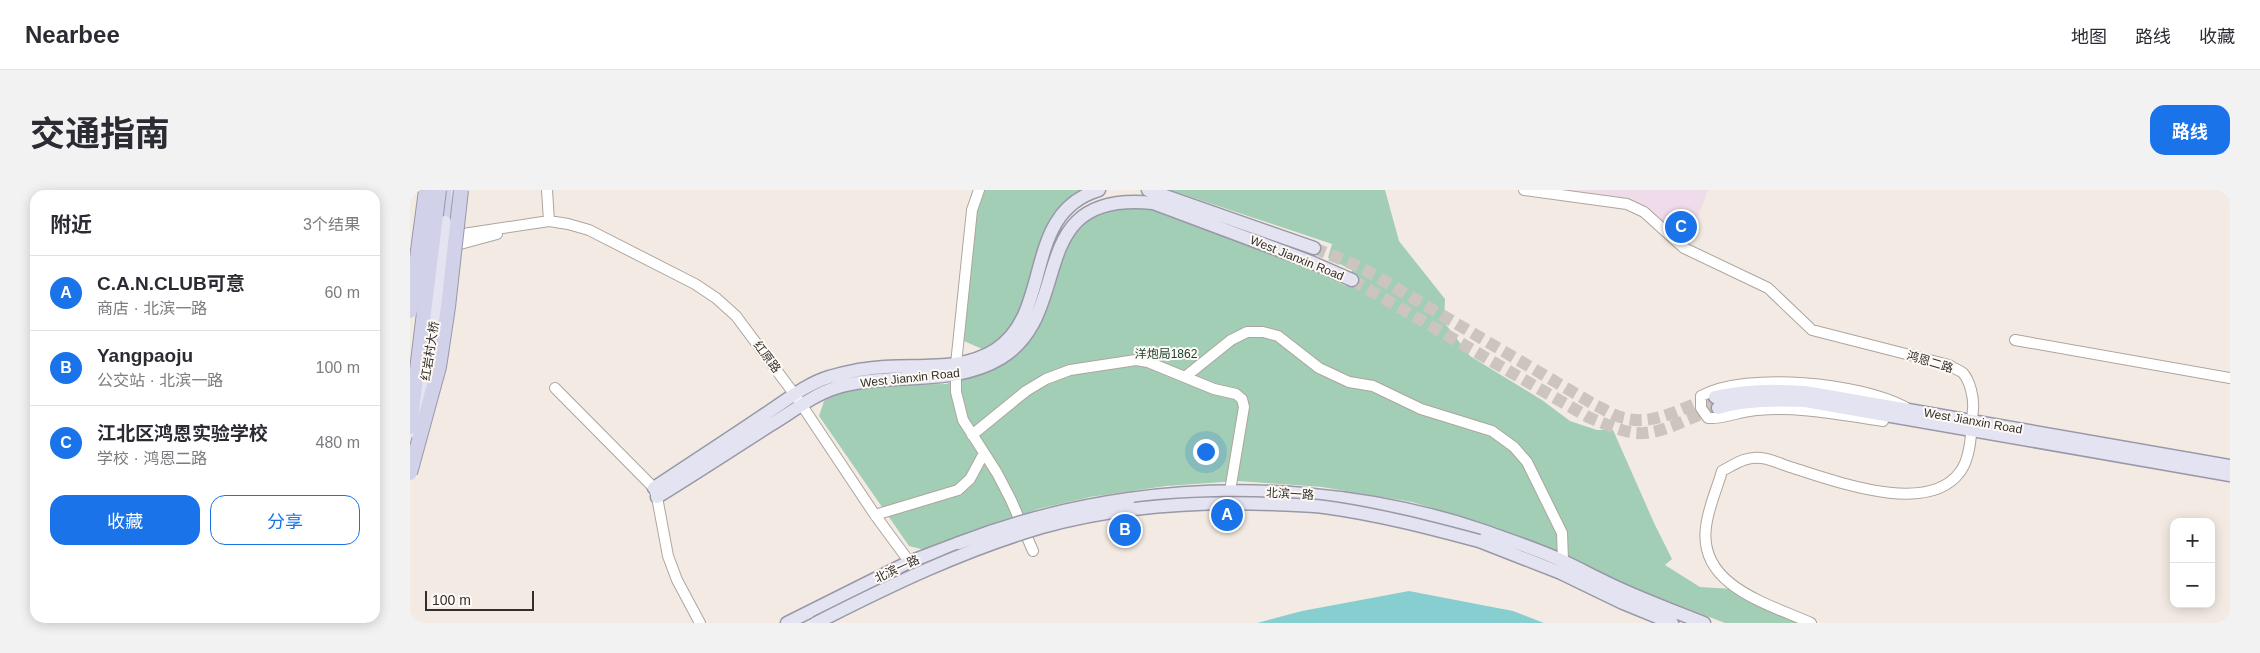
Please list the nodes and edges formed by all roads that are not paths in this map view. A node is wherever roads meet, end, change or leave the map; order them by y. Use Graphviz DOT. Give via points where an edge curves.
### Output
graph roads {
  1 [pos="426,190"];
  2 [pos="439,190"];
  3 [pos="444,190"];
  4 [pos="450,190"];
  5 [pos="455,190"];
  6 [pos="461,190"];
  7 [pos="546,190"];
  8 [pos="979,190"];
  9 [pos="1099,190"];
  10 [pos="1148,190"];
  11 [pos="1524,190"];
  12 [pos="549,221"];
  13 [pos="446,222"];
  14 [pos="410,242"];
  15 [pos="1314,248"];
  16 [pos="410,257"];
  17 [pos="1352,280"];
  18 [pos="410,311"];
  19 [pos="2015,340"];
  20 [pos="956,369"];
  21 [pos="1185,377"];
  22 [pos="2230,378"];
  23 [pos="555,388"];
  24 [pos="799,400"];
  25 [pos="1913,411"];
  26 [pos="1931,423"];
  27 [pos="1971,425"];
  28 [pos="410,427"];
  29 [pos="972,435"];
  30 [pos="984,453"];
  31 [pos="410,457"];
  32 [pos="2230,466"];
  33 [pos="410,473"];
  34 [pos="2230,475"];
  35 [pos="1230,491"];
  36 [pos="655,493"];
  37 [pos="876,515"];
  38 [pos="1033,551"];
  39 [pos="1563,561"];
  40 [pos="913,567"];
  41 [pos="700,623"];
  42 [pos="787,623"];
  43 [pos="816,623"];
  44 [pos="1672,623"];
  45 [pos="1704,623"];
  46 [pos="1811,623"];
  1 -- 18 [label="highway, bridge"];
  2 -- 28 [label="highway, bridge"];
  3 -- 13 [label="highway"];
  4 -- 13 [label="main road"];
  5 -- 13 [label="main road"];
  6 -- 33 [label="highway, bridge" via="439,367"];
  7 -- 12 [label="street"];
  8 -- 20 [label="street" via="972,210"];
  9 -- 20 [label="main road, West Jianxin Road" via="1084,194 1066,209 1051,229 1026,310 1013,334 996,350"];
  10 -- 15 [label="main road, West Jianxin Road"];
  11 -- 27 [label="street, 鸿恩二路" via="1627,204 1644,212 1684,248 1768,288 1812,330 1949,366 1963,373 1974,403"];
  12 -- 14 [label="street"];
  12 -- 16 [label="street"];
  12 -- 24 [label="street, 红原路" via="589,230 716,298 736,316"];
  13 -- 31 [label="main road, 红岩村大桥, bridge" via="427,371"];
  17 -- 20 [label="main road, West Jianxin Road" via="1153,203 1112,199 1093,204 1076,215 1062,234 1038,313 1021,341 1002,358 980,368"];
  19 -- 22 [label="street"];
  20 -- 24 [label="main road, West Jianxin Road" via="867,380"];
  20 -- 29 [label="street" via="956,392 962,420"];
  21 -- 29 [label="street" via="1136,360 1070,370 1026,391"];
  21 -- 35 [label="street" via="1236,394 1242,400 1244,407"];
  21 -- 39 [label="street" via="1231,340 1247,332 1263,332 1278,336 1320,368 1349,382 1373,386 1421,409 1492,431 1514,446 1527,462 1562,533"];
  23 -- 36 [label="street"];
  24 -- 36 [label="main road, West Jianxin Road"];
  24 -- 37 [label="street, 红原路"];
  25 -- 26 [label="main road, West Jianxin Road" via="1805,392 1738,392 1717,403 1805,401"];
  25 -- 26 [label="street" via="1894,401 1866,393 1773,381 1744,384 1701,396 1701,408 1708,418 1756,410 1799,408 1887,421"];
  25 -- 27 [label="main road, West Jianxin Road"];
  26 -- 27 [label="main road, West Jianxin Road"];
  27 -- 32 [label="main road, West Jianxin Road"];
  27 -- 34 [label="main road, West Jianxin Road"];
  27 -- 46 [label="street, 鸿恩二路" via="1961,471 1951,482 1916,493 1888,493 1857,487 1761,458 1740,460 1722,471 1706,527 1711,561 1720,575 1735,588"];
  29 -- 30 [label="street"];
  30 -- 37 [label="street" via="970,479 958,490"];
  30 -- 38 [label="street" via="1011,500"];
  35 -- 39 [label="main road, 北滨一路" via="1322,495 1412,511 1483,531"];
  35 -- 40 [label="main road, 北滨一路, bridge" via="1166,493 1040,516 978,535"];
  36 -- 41 [label="street" via="676,580"];
  37 -- 40 [label="street, 红原路"];
  39 -- 45 [label="main road, 北滨一路" via="1626,592"];
  40 -- 42 [label="main road, 北滨一路"];
  40 -- 43 [label="main road, 北滨一路, bridge"];
  40 -- 44 [label="main road, 北滨一路, bridge" via="1043,527 1170,504 1230,502 1322,507 1409,521 1479,541 1561,573"];
}
